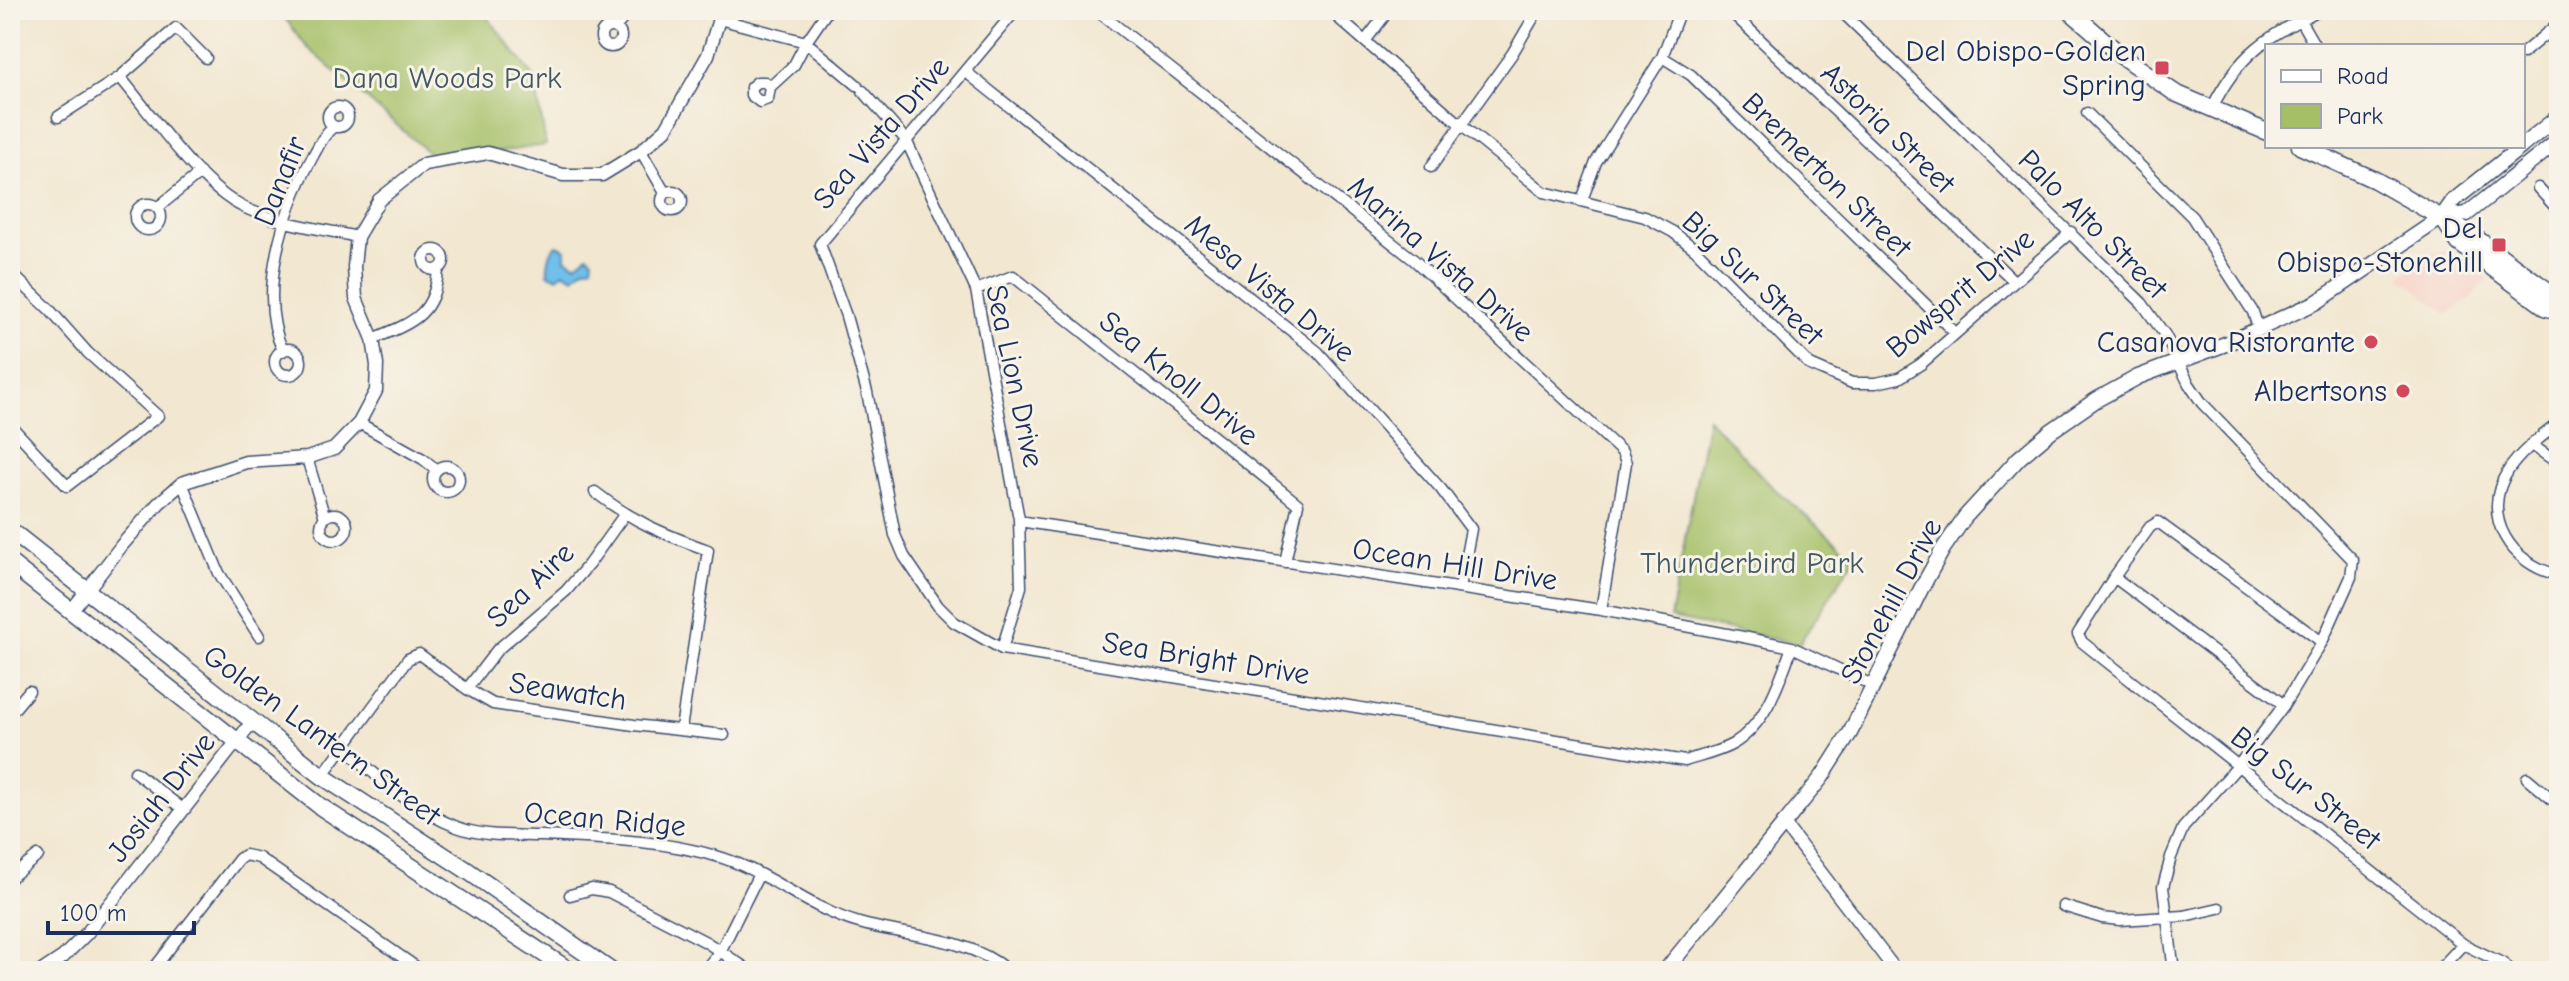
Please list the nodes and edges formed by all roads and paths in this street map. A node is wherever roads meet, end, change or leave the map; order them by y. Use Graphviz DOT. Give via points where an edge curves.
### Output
graph roads {
  1 [pos="630,10"];
  2 [pos="828,10"];
  3 [pos="1016,10"];
  4 [pos="1096,10"];
  5 [pos="1329,10"];
  6 [pos="1389,10"];
  7 [pos="1538,10"];
  8 [pos="1680,10"];
  9 [pos="1729,10"];
  10 [pos="1840,10"];
  11 [pos="2069,10"];
  12 [pos="2319,10"];
  13 [pos="719,14"];
  14 [pos="2300,20"];
  15 [pos="2559,23"];
  16 [pos="615,28"];
  17 [pos="1366,40"];
  18 [pos="806,42"];
  19 [pos="2314,44"];
  20 [pos="2525,51"];
  21 [pos="1662,57"];
  22 [pos="206,58"];
  23 [pos="966,72"];
  24 [pos="120,77"];
  25 [pos="770,87"];
  26 [pos="2212,108"];
  27 [pos="2087,113"];
  28 [pos="2559,116"];
  29 [pos="58,117"];
  30 [pos="1461,125"];
  31 [pos="334,126"];
  32 [pos="2265,131"];
  33 [pos="906,140"];
  34 [pos="2559,140"];
  35 [pos="2525,144"];
  36 [pos="2304,148"];
  37 [pos="2519,148"];
  38 [pos="641,151"];
  39 [pos="1431,167"];
  40 [pos="200,173"];
  41 [pos="2538,188"];
  42 [pos="665,193"];
  43 [pos="1582,200"];
  44 [pos="157,208"];
  45 [pos="2559,211"];
  46 [pos="2441,218"];
  47 [pos="283,221"];
  48 [pos="2071,232"];
  49 [pos="357,237"];
  50 [pos="821,254"];
  51 [pos="438,270"];
  52 [pos="10,272"];
  53 [pos="2014,281"];
  54 [pos="976,290"];
  55 [pos="2559,299"];
  56 [pos="2559,310"];
  57 [pos="2258,328"];
  58 [pos="1955,333"];
  59 [pos="373,339"];
  60 [pos="283,351"];
  61 [pos="2178,362"];
  62 [pos="1876,383"];
  63 [pos="359,423"];
  64 [pos="2559,423"];
  65 [pos="10,425"];
  66 [pos="2532,445"];
  67 [pos="307,458"];
  68 [pos="2559,464"];
  69 [pos="437,470"];
  70 [pos="182,483"];
  71 [pos="595,492"];
  72 [pos="624,515"];
  73 [pos="325,518"];
  74 [pos="1019,521"];
  75 [pos="10,530"];
  76 [pos="1285,562"];
  77 [pos="10,563"];
  78 [pos="2559,575"];
  79 [pos="2114,577"];
  80 [pos="1460,588"];
  81 [pos="86,591"];
  82 [pos="1601,610"];
  83 [pos="71,611"];
  84 [pos="259,636"];
  85 [pos="2322,642"];
  86 [pos="1792,647"];
  87 [pos="1002,649"];
  88 [pos="1874,686"];
  89 [pos="467,689"];
  90 [pos="29,691"];
  91 [pos="2284,705"];
  92 [pos="10,714"];
  93 [pos="252,722"];
  94 [pos="681,729"];
  95 [pos="724,735"];
  96 [pos="237,742"];
  97 [pos="344,747"];
  98 [pos="2238,766"];
  99 [pos="135,772"];
  100 [pos="322,776"];
  101 [pos="2527,778"];
  102 [pos="2559,805"];
  103 [pos="184,810"];
  104 [pos="1783,823"];
  105 [pos="38,856"];
  106 [pos="759,874"];
  107 [pos="10,878"];
  108 [pos="570,895"];
  109 [pos="2063,906"];
  110 [pos="2219,908"];
  111 [pos="2166,915"];
  112 [pos="2463,944"];
  113 [pos="721,950"];
  114 [pos="42,971"];
  115 [pos="152,971"];
  116 [pos="422,971"];
  117 [pos="570,971"];
  118 [pos="611,971"];
  119 [pos="704,971"];
  120 [pos="750,971"];
  121 [pos="1008,971"];
  122 [pos="1665,971"];
  123 [pos="1896,971"];
  124 [pos="2174,971"];
  125 [pos="2438,971"];
  126 [pos="2512,971"];
  1 -- 16 [label="street"];
  2 -- 18 [label="street"];
  3 -- 23 [label="street, Sea Vista Drive"];
  4 -- 82 [label="street, Marina Vista Drive" via="1414,260 1622,452 1626,463"];
  5 -- 17 [label="street, Big Sur Street"];
  6 -- 17 [label="street"];
  7 -- 30 [label="street"];
  8 -- 21 [label="street"];
  9 -- 53 [label="street, Astoria Street"];
  10 -- 48 [label="street, Palo Alto Street"];
  11 -- 26 [label="main road" via="2150,78"];
  12 -- 14 [label="street"];
  13 -- 18 [label="street, Sea Lion Drive"];
  13 -- 38 [label="street" via="708,55 679,108 666,129"];
  14 -- 19 [label="street"];
  14 -- 26 [label="street" via="2246,56"];
  15 -- 20 [label="street"];
  17 -- 30 [label="street, Big Sur Street"];
  18 -- 25 [label="street" via="794,65"];
  18 -- 33 [label="street, Sea Lion Drive" via="860,88"];
  21 -- 43 [label="street" via="1596,162"];
  21 -- 58 [label="street, Bremerton Street" via="1691,75"];
  22 -- 24 [label="street" via="176,28"];
  23 -- 33 [label="street, Sea Vista Drive"];
  23 -- 80 [label="street, Mesa Vista Drive" via="1318,352 1471,529"];
  24 -- 29 [label="street"];
  24 -- 40 [label="street"];
  26 -- 32 [label="main road"];
  27 -- 57 [label="street" via="2192,217"];
  28 -- 35 [label="main road, Stonehill Drive"];
  30 -- 39 [label="street"];
  30 -- 43 [label="street, Big Sur Street" via="1544,192"];
  31 -- 47 [label="street, Danafir" via="307,167"];
  33 -- 50 [label="street, Sea Vista Drive" via="824,237"];
  33 -- 54 [label="street, Sea Lion Drive"];
  34 -- 46 [label="main road, Stonehill Drive" via="2467,214"];
  36 -- 46 [label="main road"];
  37 -- 46 [label="main road, Stonehill Drive" via="2453,201"];
  38 -- 42 [label="street"];
  38 -- 49 [label="street" via="602,175 563,175 488,153 424,164 379,200"];
  40 -- 44 [label="street"];
  40 -- 47 [label="street" via="240,206"];
  41 -- 45 [label="street"];
  43 -- 62 [label="street, Big Sur Street" via="1645,217 1673,232 1810,365 1852,383"];
  46 -- 55 [label="main road"];
  46 -- 56 [label="main road" via="2459,243 2547,308"];
  46 -- 57 [label="main road, Stonehill Drive" via="2317,302"];
  47 -- 49 [label="street"];
  47 -- 60 [label="street, Danafir" via="273,280 275,333"];
  48 -- 53 [label="street, Bowsprit Drive"];
  48 -- 61 [label="street, Palo Alto Street" via="2142,303"];
  49 -- 59 [label="street" via="356,298"];
  50 -- 87 [label="street, Sea Bright Drive" via="846,316 867,392 895,535 904,556 954,622"];
  51 -- 59 [label="street" via="436,289 421,313 411,323"];
  52 -- 65 [label="street" via="158,416 67,486"];
  53 -- 58 [label="street, Bowsprit Drive"];
  54 -- 74 [label="street, Sea Lion Drive"];
  54 -- 76 [label="street, Sea Knoll Drive" via="1013,276 1298,504"];
  57 -- 61 [label="main road, Stonehill Drive"];
  58 -- 62 [label="street, Bowsprit Drive" via="1899,378"];
  59 -- 63 [label="street" via="376,391"];
  61 -- 85 [label="street, Palo Alto Street" via="2202,403 2353,560 2351,577"];
  61 -- 88 [label="main road, Stonehill Drive" via="2096,400 2051,431 1991,486 1943,549"];
  63 -- 67 [label="street" via="334,449"];
  63 -- 69 [label="street"];
  64 -- 66 [label="street"];
  66 -- 68 [label="street"];
  66 -- 78 [label="street" via="2503,479 2498,519 2520,558"];
  67 -- 70 [label="street" via="246,462"];
  67 -- 73 [label="street"];
  70 -- 81 [label="street"];
  70 -- 84 [label="street" via="219,573"];
  71 -- 72 [label="street"];
  72 -- 89 [label="street, Sea Aire" via="566,591 497,650"];
  72 -- 94 [label="street" via="708,550"];
  74 -- 76 [label="street, Ocean Hill Drive"];
  74 -- 87 [label="street, Sea Lion Drive" via="1021,587"];
  75 -- 81 [label="main road, Golden Lantern Street"];
  76 -- 80 [label="street, Ocean Hill Drive"];
  77 -- 83 [label="main road, Golden Lantern Street"];
  79 -- 85 [label="street" via="2158,522"];
  79 -- 91 [label="street"];
  79 -- 98 [label="street, Big Sur Street" via="2078,634 2082,642"];
  80 -- 82 [label="street, Ocean Hill Drive"];
  81 -- 83 [label="street"];
  81 -- 93 [label="main road, Golden Lantern Street"];
  82 -- 86 [label="street, Ocean Hill Drive"];
  83 -- 96 [label="main road, Golden Lantern Street"];
  85 -- 91 [label="street"];
  86 -- 87 [label="street, Sea Bright Drive" via="1774,696 1754,725 1733,743 1685,761"];
  86 -- 88 [label="street, Ocean Hill Drive"];
  88 -- 104 [label="main road, Stonehill Drive" via="1822,777"];
  89 -- 94 [label="street, Seawatch" via="493,704"];
  89 -- 97 [label="street, Seawatch" via="419,654 408,659"];
  90 -- 92 [label="street"];
  91 -- 98 [label="street"];
  93 -- 96 [label="street, Josiah Drive"];
  93 -- 100 [label="main road, Golden Lantern Street"];
  94 -- 95 [label="street, Seawatch"];
  96 -- 103 [label="street, Josiah Drive"];
  96 -- 117 [label="main road, Golden Lantern Street" via="339,819"];
  97 -- 100 [label="street"];
  97 -- 106 [label="street, Ocean Ridge" via="397,792 467,830 648,841 715,855"];
  98 -- 111 [label="street" via="2183,828 2163,887"];
  98 -- 112 [label="street, Big Sur Street"];
  99 -- 103 [label="street"];
  100 -- 118 [label="main road, Golden Lantern Street"];
  101 -- 102 [label="street"];
  103 -- 114 [label="street, Josiah Drive" via="87,933"];
  104 -- 122 [label="main road, Stonehill Drive"];
  104 -- 123 [label="street"];
  105 -- 107 [label="street"];
  106 -- 113 [label="street"];
  106 -- 121 [label="street, Ocean Ridge" via="849,920 954,943"];
  108 -- 113 [label="street" via="592,889 609,892"];
  109 -- 111 [label="street" via="2120,920"];
  110 -- 111 [label="street"];
  111 -- 124 [label="street"];
  112 -- 125 [label="street"];
  112 -- 126 [label="street, Big Sur Street"];
  113 -- 119 [label="street"];
  113 -- 120 [label="street"];
  115 -- 116 [label="street" via="245,855 259,858"];
}
